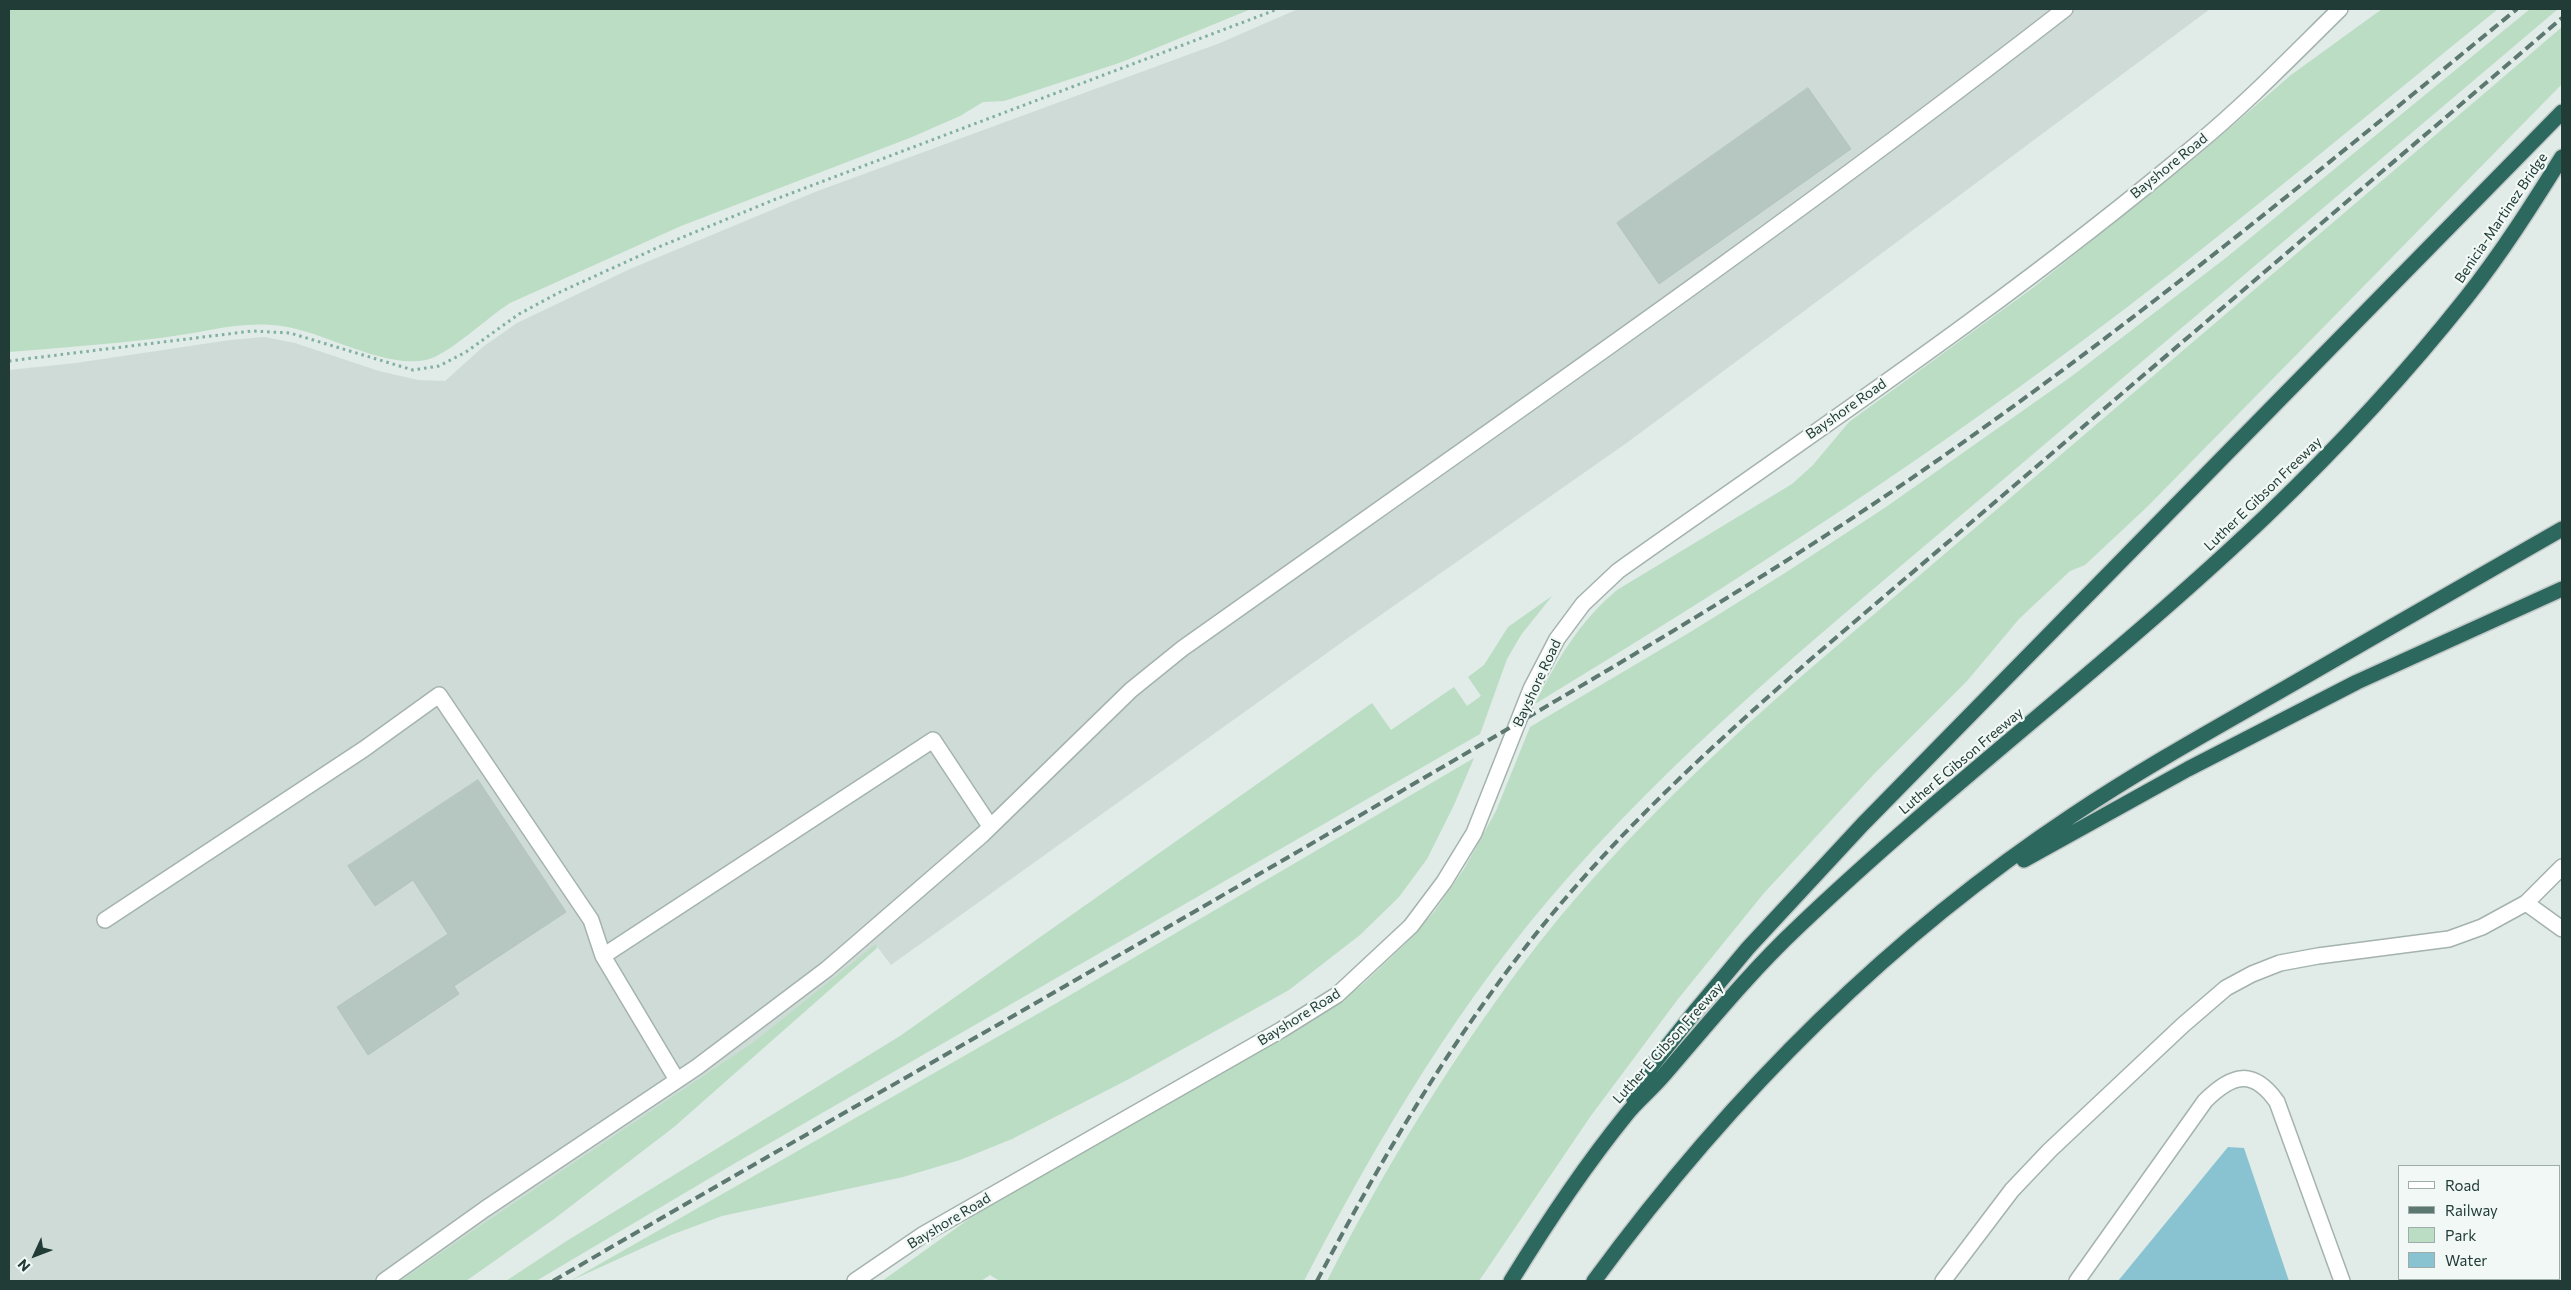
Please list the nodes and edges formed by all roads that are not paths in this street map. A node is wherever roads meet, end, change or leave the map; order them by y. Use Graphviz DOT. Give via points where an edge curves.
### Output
graph roads {
  1 [pos="2065,9"];
  2 [pos="2340,9"];
  3 [pos="2562,112"];
  4 [pos="2562,157"];
  5 [pos="2467,297"];
  6 [pos="2562,529"];
  7 [pos="2562,589"];
  8 [pos="990,826"];
  9 [pos="2562,867"];
  10 [pos="1976,885"];
  11 [pos="2526,903"];
  12 [pos="105,920"];
  13 [pos="2562,929"];
  14 [pos="604,956"];
  15 [pos="677,1080"];
  16 [pos="1627,1113"];
  17 [pos="384,1281"];
  18 [pos="855,1281"];
  19 [pos="1511,1281"];
  20 [pos="1594,1281"];
  21 [pos="1943,1281"];
  22 [pos="2077,1281"];
  23 [pos="2342,1281"];
  1 -- 8 [label="street" via="1781,225 1183,648 1132,690"];
  2 -- 18 [label="street, Bayshore Road" via="2197,145 2100,222 1982,313 1618,571 1583,604 1557,639 1531,689 1474,833 1449,874 1412,926 1337,995 924,1234"];
  3 -- 16 [label="highway" via="1863,824 1748,948 1650,1068"];
  4 -- 5 [label="highway, Benicia-Martinez Bridge"];
  5 -- 16 [label="highway, Luther E Gibson Freeway" via="2388,388 2268,514 1797,927"];
  6 -- 10 [label="highway" via="2072,815"];
  7 -- 10 [label="highway" via="2357,682 2188,768"];
  8 -- 14 [label="street" via="933,740"];
  8 -- 15 [label="street" via="827,969"];
  9 -- 11 [label="street"];
  10 -- 20 [label="highway" via="1872,972 1754,1086 1669,1183"];
  11 -- 13 [label="street"];
  11 -- 21 [label="street" via="2482,927 2448,939 2280,963 2226,988 2050,1150 2012,1190"];
  12 -- 14 [label="street" via="364,749 439,695 591,920"];
  14 -- 15 [label="street"];
  15 -- 17 [label="street"];
  16 -- 19 [label="highway, Luther E Gibson Freeway" via="1543,1228"];
  22 -- 23 [label="street" via="2205,1101 2220,1085 2236,1078 2253,1079 2267,1088 2277,1102"];
}
